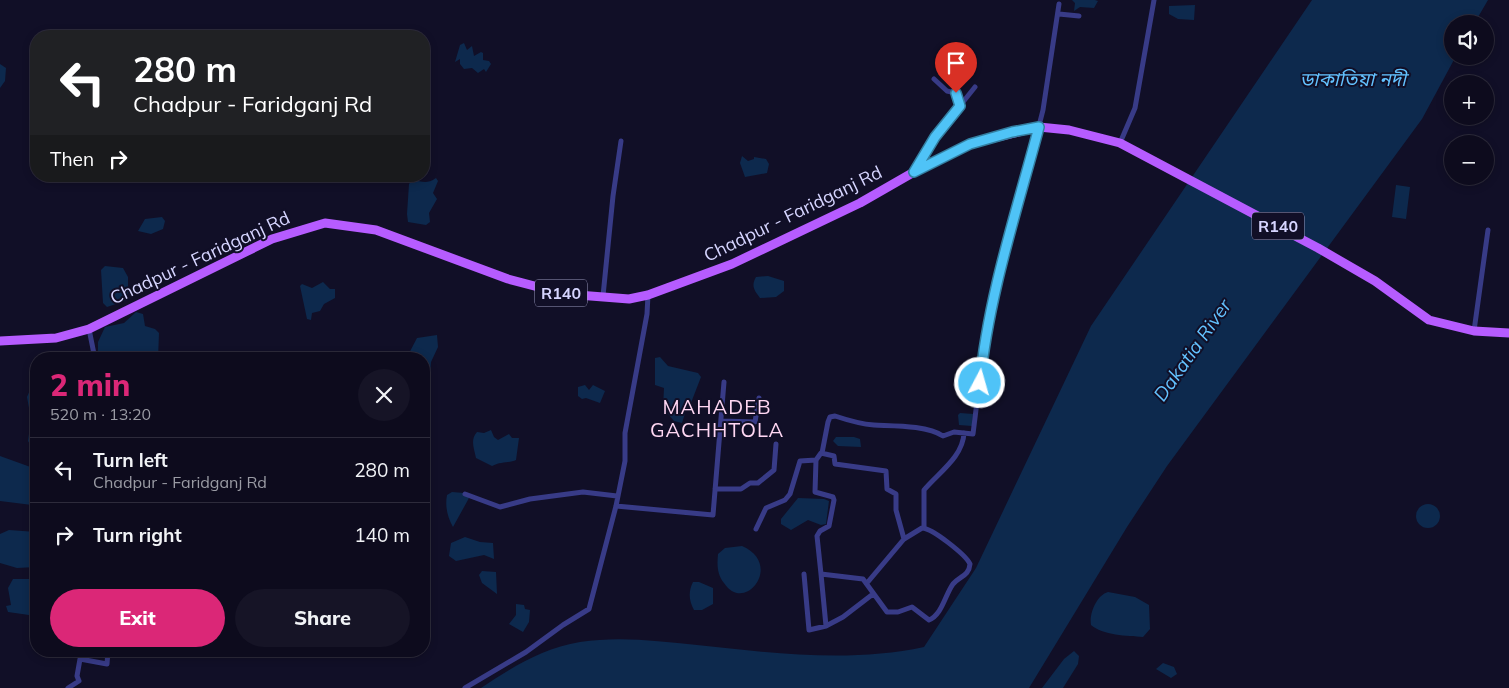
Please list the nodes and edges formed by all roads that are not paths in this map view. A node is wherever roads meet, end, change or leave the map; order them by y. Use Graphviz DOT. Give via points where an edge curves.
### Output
graph roads {
  1 [pos="1154,0"];
  2 [pos="1059,4"];
  3 [pos="1059,14"];
  4 [pos="1079,16"];
  5 [pos="934,79"];
  6 [pos="975,87"];
  7 [pos="960,106"];
  8 [pos="1039,127"];
  9 [pos="621,140"];
  10 [pos="1120,143"];
  11 [pos="914,172"];
  12 [pos="1488,230"];
  13 [pos="648,295"];
  14 [pos="603,296"];
  15 [pos="89,329"];
  16 [pos="1474,331"];
  17 [pos="1509,334"];
  18 [pos="0,341"];
  19 [pos="94,352"];
  20 [pos="724,382"];
  21 [pos="759,398"];
  22 [pos="722,421"];
  23 [pos="964,434"];
  24 [pos="776,444"];
  25 [pos="822,453"];
  26 [pos="816,460"];
  27 [pos="715,489"];
  28 [pos="465,494"];
  29 [pos="617,496"];
  30 [pos="616,506"];
  31 [pos="924,528"];
  32 [pos="756,529"];
  33 [pos="904,539"];
  34 [pos="804,574"];
  35 [pos="821,574"];
  36 [pos="867,582"];
  37 [pos="873,594"];
  38 [pos="826,626"];
  39 [pos="108,657"];
  40 [pos="68,688"];
  41 [pos="465,688"];
  1 -- 10 [label="street" via="1135,108"];
  2 -- 3 [label="street"];
  3 -- 4 [label="street"];
  3 -- 8 [label="street"];
  5 -- 7 [label="street" via="947,91 956,93"];
  6 -- 7 [label="street"];
  7 -- 11 [label="street" via="935,137"];
  8 -- 10 [label="main road, Chadpur - Faridganj Rd / R140" via="1069,130"];
  8 -- 11 [label="main road, Chadpur - Faridganj Rd / R140" via="970,144"];
  8 -- 23 [label="street" via="985,337 974,431 971,435"];
  9 -- 14 [label="street"];
  10 -- 16 [label="main road, Chadpur - Faridganj Rd / R140" via="1318,248 1375,281 1429,320"];
  11 -- 13 [label="main road, Chadpur - Faridganj Rd / R140" via="860,203 732,264"];
  12 -- 16 [label="street"];
  13 -- 14 [label="main road, Chadpur - Faridganj Rd / R140" via="629,299"];
  13 -- 29 [label="street" via="625,433 625,461"];
  14 -- 15 [label="main road, Chadpur - Faridganj Rd / R140" via="565,294 508,279 376,230 325,223 272,239"];
  15 -- 18 [label="main road, Chadpur - Faridganj Rd / R140" via="56,338"];
  15 -- 19 [label="street"];
  16 -- 17 [label="main road, R140"];
  20 -- 22 [label="street"];
  21 -- 22 [label="street" via="755,422"];
  22 -- 27 [label="street"];
  23 -- 25 [label="street" via="954,432 943,436 918,428 866,424 835,416 828,422"];
  23 -- 31 [label="street" via="956,457 924,490"];
  24 -- 27 [label="street" via="774,470 760,482 740,489"];
  25 -- 26 [label="street"];
  25 -- 33 [label="street" via="834,456 835,464 886,471 887,489 896,494 896,510"];
  26 -- 32 [label="street" via="800,461 790,494 785,500 766,508"];
  26 -- 35 [label="street" via="815,492 834,500 829,526 818,536"];
  27 -- 30 [label="street" via="713,515"];
  28 -- 29 [label="street" via="500,507 530,499 583,492"];
  29 -- 30 [label="street"];
  30 -- 41 [label="street" via="589,610"];
  31 -- 33 [label="street"];
  31 -- 37 [label="street" via="965,556 970,564 968,573 953,585 933,619 926,619 912,607 887,612"];
  33 -- 36 [label="street"];
  34 -- 38 [label="street" via="809,630"];
  35 -- 36 [label="street"];
  35 -- 38 [label="street"];
  36 -- 37 [label="street"];
  37 -- 38 [label="street"];
  39 -- 40 [label="street" via="107,664 80,659 79,680"];
}
